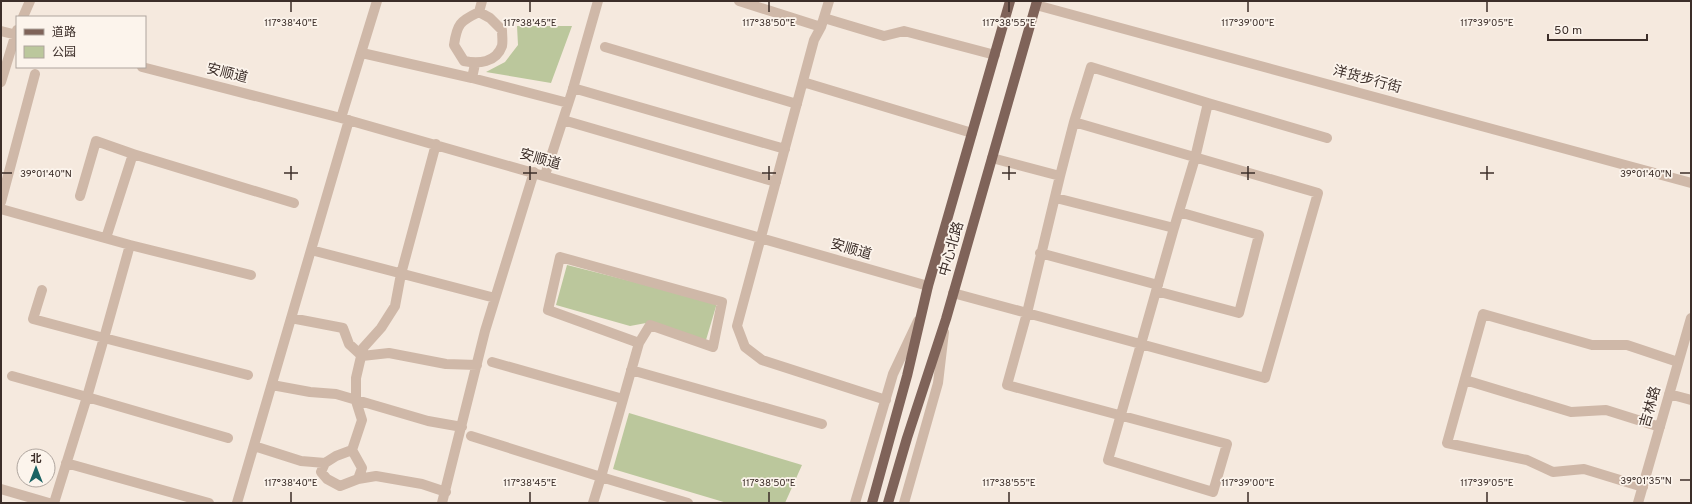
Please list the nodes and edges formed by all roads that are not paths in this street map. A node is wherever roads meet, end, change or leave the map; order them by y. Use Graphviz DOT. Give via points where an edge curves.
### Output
graph roads {
  1 [pos="30,1"];
  2 [pos="377,1"];
  3 [pos="482,1"];
  4 [pos="598,1"];
  5 [pos="739,1"];
  6 [pos="829,1"];
  7 [pos="1010,1"];
  8 [pos="1037,3"];
  9 [pos="479,12"];
  10 [pos="23,16"];
  11 [pos="823,22"];
  12 [pos="1,31"];
  13 [pos="16,33"];
  14 [pos="605,47"];
  15 [pos="362,53"];
  16 [pos="995,55"];
  17 [pos="475,64"];
  18 [pos="146,68"];
  19 [pos="35,74"];
  20 [pos="472,78"];
  21 [pos="1,82"];
  22 [pos="803,82"];
  23 [pos="574,88"];
  24 [pos="568,103"];
  25 [pos="1208,103"];
  26 [pos="797,104"];
  27 [pos="345,119"];
  28 [pos="563,120"];
  29 [pos="1074,122"];
  30 [pos="972,133"];
  31 [pos="1326,138"];
  32 [pos="436,144"];
  33 [pos="785,149"];
  34 [pos="133,154"];
  35 [pos="992,158"];
  36 [pos="1195,158"];
  37 [pos="534,172"];
  38 [pos="545,175"];
  39 [pos="1060,176"];
  40 [pos="776,182"];
  41 [pos="1691,183"];
  42 [pos="80,196"];
  43 [pos="1056,198"];
  44 [pos="1,202"];
  45 [pos="294,203"];
  46 [pos="1,209"];
  47 [pos="1179,212"];
  48 [pos="1174,228"];
  49 [pos="106,238"];
  50 [pos="761,239"];
  51 [pos="130,245"];
  52 [pos="311,250"];
  53 [pos="1040,253"];
  54 [pos="401,274"];
  55 [pos="251,275"];
  56 [pos="928,286"];
  57 [pos="1157,288"];
  58 [pos="42,290"];
  59 [pos="953,293"];
  60 [pos="495,298"];
  61 [pos="922,312"];
  62 [pos="1027,313"];
  63 [pos="291,318"];
  64 [pos="1691,318"];
  65 [pos="946,319"];
  66 [pos="104,338"];
  67 [pos="639,343"];
  68 [pos="1140,344"];
  69 [pos="362,356"];
  70 [pos="492,362"];
  71 [pos="1678,362"];
  72 [pos="477,365"];
  73 [pos="631,370"];
  74 [pos="248,375"];
  75 [pos="12,376"];
  76 [pos="1464,380"];
  77 [pos="272,385"];
  78 [pos="1669,394"];
  79 [pos="87,397"];
  80 [pos="623,399"];
  81 [pos="886,400"];
  82 [pos="1691,400"];
  83 [pos="356,401"];
  84 [pos="1120,415"];
  85 [pos="822,424"];
  86 [pos="462,427"];
  87 [pos="1660,427"];
  88 [pos="471,436"];
  89 [pos="228,438"];
  90 [pos="254,446"];
  91 [pos="352,450"];
  92 [pos="66,463"];
  93 [pos="324,463"];
  94 [pos="601,477"];
  95 [pos="358,479"];
  96 [pos="1642,487"];
  97 [pos="1,489"];
  98 [pos="446,492"];
  99 [pos="49,503"];
  100 [pos="54,503"];
  101 [pos="209,503"];
  102 [pos="237,503"];
  103 [pos="442,503"];
  104 [pos="593,503"];
  105 [pos="688,503"];
  106 [pos="856,503"];
  107 [pos="872,503"];
  108 [pos="888,503"];
  109 [pos="904,503"];
  110 [pos="1638,503"];
  1 -- 10 [label="street"];
  2 -- 15 [label="street"];
  3 -- 9 [label="street"];
  4 -- 23 [label="street"];
  5 -- 11 [label="street"];
  6 -- 11 [label="street"];
  7 -- 16 [label="main road, 中心北路"];
  8 -- 35 [label="main road, 中心北路"];
  8 -- 41 [label="street, 洋货步行街"];
  9 -- 17 [label="street" via="456,28 454,45 464,61"];
  9 -- 17 [label="street" via="490,18 502,30 502,46 492,59"];
  11 -- 16 [label="street" via="884,36 904,31"];
  11 -- 22 [label="street" via="814,40"];
  12 -- 13 [label="street"];
  13 -- 21 [label="street"];
  14 -- 26 [label="street"];
  15 -- 20 [label="street"];
  15 -- 27 [label="street"];
  16 -- 30 [label="main road, 中心北路"];
  17 -- 20 [label="street"];
  18 -- 27 [label="street, 安顺道"];
  19 -- 44 [label="street"];
  20 -- 24 [label="street"];
  22 -- 26 [label="street"];
  22 -- 30 [label="street"];
  23 -- 24 [label="street"];
  23 -- 33 [label="street"];
  24 -- 28 [label="street"];
  25 -- 29 [label="street" via="1091,67"];
  25 -- 31 [label="street"];
  25 -- 36 [label="street"];
  26 -- 33 [label="street"];
  27 -- 32 [label="street, 安顺道"];
  27 -- 52 [label="street"];
  28 -- 38 [label="street"];
  28 -- 40 [label="street"];
  29 -- 36 [label="street"];
  29 -- 39 [label="street"];
  30 -- 56 [label="main road, 中心北路"];
  32 -- 37 [label="street, 安顺道"];
  32 -- 54 [label="street"];
  33 -- 40 [label="street"];
  34 -- 42 [label="street" via="96,141"];
  34 -- 45 [label="street"];
  34 -- 49 [label="street"];
  35 -- 39 [label="street"];
  35 -- 59 [label="main road, 中心北路"];
  36 -- 47 [label="street"];
  36 -- 68 [label="street" via="1318,193 1265,378"];
  37 -- 38 [label="street, 安顺道"];
  37 -- 60 [label="street"];
  38 -- 50 [label="street, 安顺道"];
  39 -- 43 [label="street"];
  40 -- 50 [label="street"];
  43 -- 48 [label="street"];
  43 -- 53 [label="street"];
  46 -- 49 [label="street"];
  47 -- 48 [label="street"];
  47 -- 57 [label="street" via="1259,235 1239,313"];
  48 -- 57 [label="street"];
  49 -- 51 [label="street"];
  50 -- 56 [label="street, 安顺道"];
  50 -- 81 [label="street" via="738,326 745,347 762,360"];
  51 -- 55 [label="street"];
  51 -- 66 [label="street"];
  52 -- 54 [label="street"];
  52 -- 63 [label="street"];
  53 -- 57 [label="street"];
  53 -- 62 [label="street"];
  54 -- 60 [label="street"];
  54 -- 69 [label="street" via="395,306 381,328 363,348"];
  56 -- 61 [label="main road, 中心北路"];
  57 -- 68 [label="street"];
  58 -- 66 [label="street" via="33,319"];
  59 -- 62 [label="street"];
  59 -- 65 [label="main road, 中心北路"];
  60 -- 72 [label="street"];
  61 -- 81 [label="street" via="892,374"];
  61 -- 107 [label="main road, 中心北路"];
  62 -- 68 [label="street"];
  62 -- 84 [label="street" via="1008,385"];
  63 -- 69 [label="street" via="343,328 349,344"];
  63 -- 77 [label="street"];
  64 -- 71 [label="street, 吉林路"];
  65 -- 108 [label="main road, 中心北路"];
  65 -- 109 [label="street" via="938,383"];
  66 -- 74 [label="street"];
  66 -- 79 [label="street"];
  67 -- 67 [label="street" via="548,310 560,257 722,302 713,347 650,325"];
  67 -- 73 [label="street"];
  68 -- 84 [label="street"];
  69 -- 72 [label="street" via="389,353 446,364"];
  69 -- 83 [label="street" via="356,378"];
  70 -- 80 [label="street"];
  71 -- 76 [label="street" via="1627,345 1592,345 1483,314"];
  71 -- 78 [label="street, 吉林路"];
  72 -- 86 [label="street"];
  73 -- 80 [label="street"];
  73 -- 85 [label="street"];
  75 -- 79 [label="street"];
  76 -- 87 [label="street" via="1571,412 1606,410"];
  76 -- 96 [label="street" via="1447,443 1527,460 1553,472 1584,469"];
  77 -- 83 [label="street" via="292,390 336,394"];
  77 -- 90 [label="street"];
  78 -- 82 [label="street"];
  78 -- 87 [label="street, 吉林路"];
  79 -- 89 [label="street"];
  79 -- 92 [label="street"];
  80 -- 94 [label="street"];
  81 -- 106 [label="street"];
  83 -- 86 [label="street" via="428,422"];
  83 -- 91 [label="street" via="362,420"];
  84 -- 84 [label="street" via="1228,444 1213,492 1108,460"];
  86 -- 98 [label="street"];
  87 -- 96 [label="street, 吉林路"];
  88 -- 94 [label="street"];
  90 -- 93 [label="street" via="301,461"];
  90 -- 102 [label="street"];
  91 -- 93 [label="street"];
  91 -- 95 [label="street" via="362,468"];
  92 -- 100 [label="street"];
  92 -- 101 [label="street"];
  93 -- 95 [label="street" via="321,472 327,479 340,486"];
  94 -- 104 [label="street"];
  94 -- 105 [label="street"];
  95 -- 98 [label="street" via="376,476 422,484"];
  96 -- 110 [label="street, 吉林路"];
  97 -- 99 [label="street"];
  98 -- 103 [label="street"];
}
